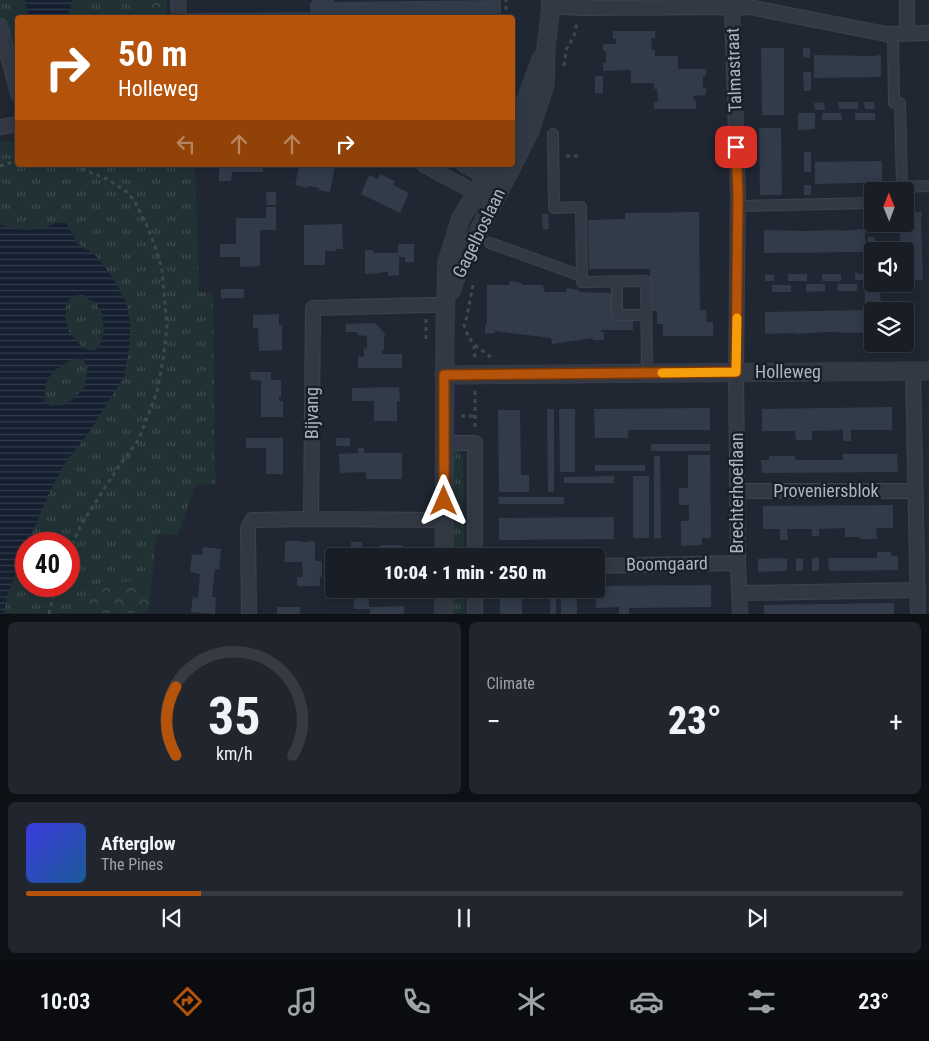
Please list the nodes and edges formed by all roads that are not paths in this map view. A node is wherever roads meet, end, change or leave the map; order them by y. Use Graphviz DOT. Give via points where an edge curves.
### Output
graph roads {
  1 [pos="178,0"];
  2 [pos="907,0"];
  3 [pos="551,3"];
  4 [pos="581,4"];
  5 [pos="732,8"];
  6 [pos="179,15"];
  7 [pos="0,26"];
  8 [pos="929,33"];
  9 [pos="893,34"];
  10 [pos="907,34"];
  11 [pos="546,47"];
  12 [pos="15,83"];
  13 [pos="15,124"];
  14 [pos="515,126"];
  15 [pos="0,127"];
  16 [pos="553,134"];
  17 [pos="515,160"];
  18 [pos="428,167"];
  19 [pos="473,167"];
  20 [pos="511,167"];
  21 [pos="490,171"];
  22 [pos="902,182"];
  23 [pos="929,186"];
  24 [pos="914,188"];
  25 [pos="476,193"];
  26 [pos="497,195"];
  27 [pos="864,204"];
  28 [pos="738,206"];
  29 [pos="490,243"];
  30 [pos="582,276"];
  31 [pos="617,282"];
  32 [pos="446,305"];
  33 [pos="646,314"];
  34 [pos="921,371"];
  35 [pos="736,372"];
  36 [pos="647,373"];
  37 [pos="444,375"];
  38 [pos="444,443"];
  39 [pos="737,491"];
  40 [pos="915,491"];
  41 [pos="312,519"];
  42 [pos="444,520"];
  43 [pos="444,548"];
  44 [pos="475,548"];
  45 [pos="738,563"];
  46 [pos="605,566"];
  47 [pos="917,590"];
  48 [pos="740,593"];
  49 [pos="444,598"];
  50 [pos="475,598"];
  51 [pos="249,614"];
  52 [pos="444,614"];
  53 [pos="475,614"];
  54 [pos="740,614"];
  55 [pos="918,614"];
  1 -- 6 [label="street"];
  2 -- 10 [label="street"];
  3 -- 4 [label="street, Gagelboslaan"];
  3 -- 11 [label="street, Gagelboslaan"];
  4 -- 5 [label="street, Gagelboslaan"];
  5 -- 9 [label="street, Gagelboslaan" via="749,7"];
  5 -- 28 [label="street, Talmastraat"];
  7 -- 12 [label="street"];
  8 -- 10 [label="street, Gagelboslaan"];
  9 -- 10 [label="street, Gagelboslaan"];
  9 -- 22 [label="street" via="894,104 900,103"];
  11 -- 14 [label="street, Gagelboslaan"];
  11 -- 17 [label="street, Gagelboslaan" via="545,85 531,128"];
  13 -- 15 [label="street"];
  16 -- 30 [label="street" via="554,208 581,208"];
  18 -- 25 [label="street"];
  19 -- 21 [label="street"];
  20 -- 26 [label="street, Gagelboslaan"];
  21 -- 25 [label="street, Gagelboslaan"];
  21 -- 26 [label="street"];
  23 -- 24 [label="street"];
  25 -- 26 [label="street"];
  25 -- 32 [label="street, Gagelboslaan" via="460,220 447,262"];
  26 -- 32 [label="street, Gagelboslaan" via="460,266"];
  27 -- 28 [label="street"];
  28 -- 35 [label="street, Talmastraat"];
  29 -- 30 [label="street"];
  30 -- 31 [label="street" via="582,282"];
  31 -- 33 [label="street" via="646,281"];
  31 -- 33 [label="street" via="617,315"];
  32 -- 37 [label="street, Gagelboslaan"];
  32 -- 41 [label="street, Bijvang" via="313,308"];
  33 -- 36 [label="street"];
  34 -- 35 [label="street, Holleweg"];
  34 -- 40 [label="street"];
  35 -- 36 [label="street, Holleweg"];
  35 -- 39 [label="street, Brechterhoeflaan"];
  36 -- 37 [label="street, Holleweg"];
  37 -- 38 [label="street, Gagelboslaan"];
  38 -- 42 [label="street, Gagelboslaan"];
  38 -- 44 [label="street" via="475,443"];
  39 -- 40 [label="street, Proveniersblok"];
  39 -- 45 [label="street, Brechterhoeflaan"];
  40 -- 47 [label="street"];
  41 -- 42 [label="street"];
  41 -- 51 [label="street" via="252,520 248,528"];
  42 -- 43 [label="street, Gagelboslaan"];
  45 -- 46 [label="street, Boomgaard"];
  45 -- 48 [label="street, Brechterhoeflaan"];
  47 -- 48 [label="street"];
  47 -- 55 [label="street"];
  48 -- 54 [label="street, Brechterhoeflaan"];
  49 -- 52 [label="street"];
  50 -- 53 [label="street"];
}
